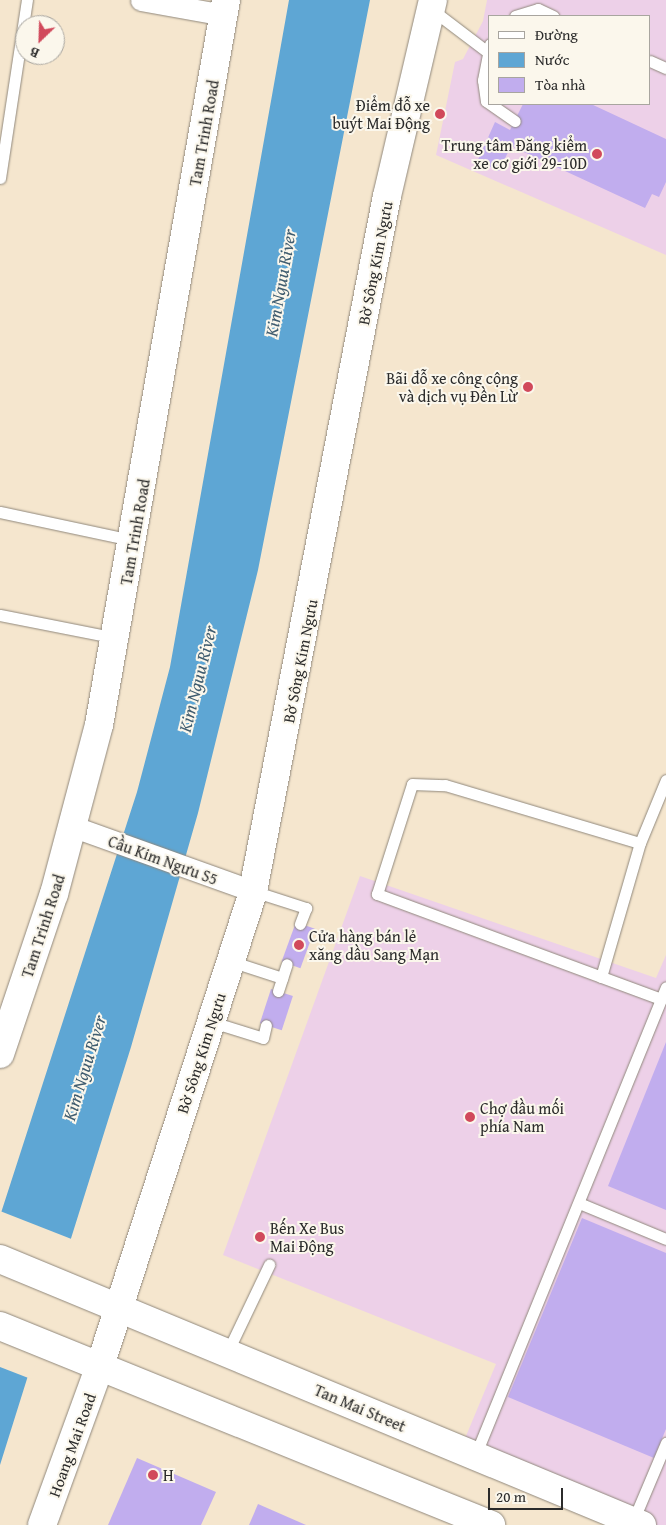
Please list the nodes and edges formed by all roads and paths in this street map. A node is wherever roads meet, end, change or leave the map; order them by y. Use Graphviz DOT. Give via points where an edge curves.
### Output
graph roads {
  1 [pos="27,0"];
  2 [pos="141,0"];
  3 [pos="432,5"];
  4 [pos="225,7"];
  5 [pos="518,15"];
  6 [pos="552,15"];
  7 [pos="488,47"];
  8 [pos="651,60"];
  9 [pos="666,68"];
  10 [pos="488,102"];
  11 [pos="492,105"];
  12 [pos="515,121"];
  13 [pos="0,178"];
  14 [pos="0,512"];
  15 [pos="134,540"];
  16 [pos="0,615"];
  17 [pos="117,638"];
  18 [pos="666,780"];
  19 [pos="74,827"];
  20 [pos="640,843"];
  21 [pos="253,891"];
  22 [pos="300,924"];
  23 [pos="230,961"];
  24 [pos="287,964"];
  25 [pos="601,977"];
  26 [pos="282,978"];
  27 [pos="666,987"];
  28 [pos="278,991"];
  29 [pos="661,999"];
  30 [pos="212,1022"];
  31 [pos="266,1025"];
  32 [pos="0,1054"];
  33 [pos="579,1203"];
  34 [pos="666,1239"];
  35 [pos="0,1259"];
  36 [pos="269,1265"];
  37 [pos="119,1309"];
  38 [pos="0,1326"];
  39 [pos="227,1353"];
  40 [pos="100,1366"];
  41 [pos="666,1443"];
  42 [pos="475,1456"];
  43 [pos="637,1523"];
  44 [pos="42,1525"];
  45 [pos="492,1525"];
  1 -- 13 [label="lane"];
  2 -- 4 [label="street"];
  3 -- 7 [label="lane"];
  3 -- 21 [label="main road, Bờ Sông Kim Ngưu" via="388,196"];
  4 -- 15 [label="main road, Tam Trinh Road"];
  5 -- 6 [label="lane" via="538,9"];
  7 -- 10 [label="lane"];
  8 -- 9 [label="lane"];
  11 -- 12 [label="lane"];
  14 -- 15 [label="lane"];
  15 -- 17 [label="main road, Tam Trinh Road"];
  16 -- 17 [label="lane"];
  17 -- 19 [label="main road, Tam Trinh Road"];
  18 -- 20 [label="lane"];
  19 -- 21 [label="street, Cầu Kim Ngưu S5"];
  19 -- 32 [label="main road, Tam Trinh Road"];
  20 -- 25 [label="lane"];
  20 -- 25 [label="lane" via="445,784 412,784 377,894"];
  21 -- 22 [label="lane" via="306,908"];
  21 -- 23 [label="main road, Bờ Sông Kim Ngưu"];
  23 -- 26 [label="lane"];
  23 -- 30 [label="main road, Bờ Sông Kim Ngưu"];
  24 -- 26 [label="lane"];
  25 -- 29 [label="lane"];
  26 -- 28 [label="lane"];
  27 -- 29 [label="lane"];
  29 -- 33 [label="lane"];
  30 -- 31 [label="lane" via="262,1038"];
  30 -- 37 [label="main road, Bờ Sông Kim Ngưu"];
  33 -- 34 [label="lane"];
  33 -- 42 [label="lane"];
  35 -- 37 [label="main road, Tan Mai Street"];
  36 -- 39 [label="lane"];
  37 -- 39 [label="main road, Tan Mai Street"];
  37 -- 40 [label="main road, Bờ Sông Kim Ngưu"];
  38 -- 40 [label="main road"];
  39 -- 42 [label="main road, Tan Mai Street"];
  40 -- 44 [label="main road, Hoang Mai Road"];
  40 -- 45 [label="main road"];
  41 -- 43 [label="lane"];
  42 -- 43 [label="main road, Tan Mai Street"];
}
